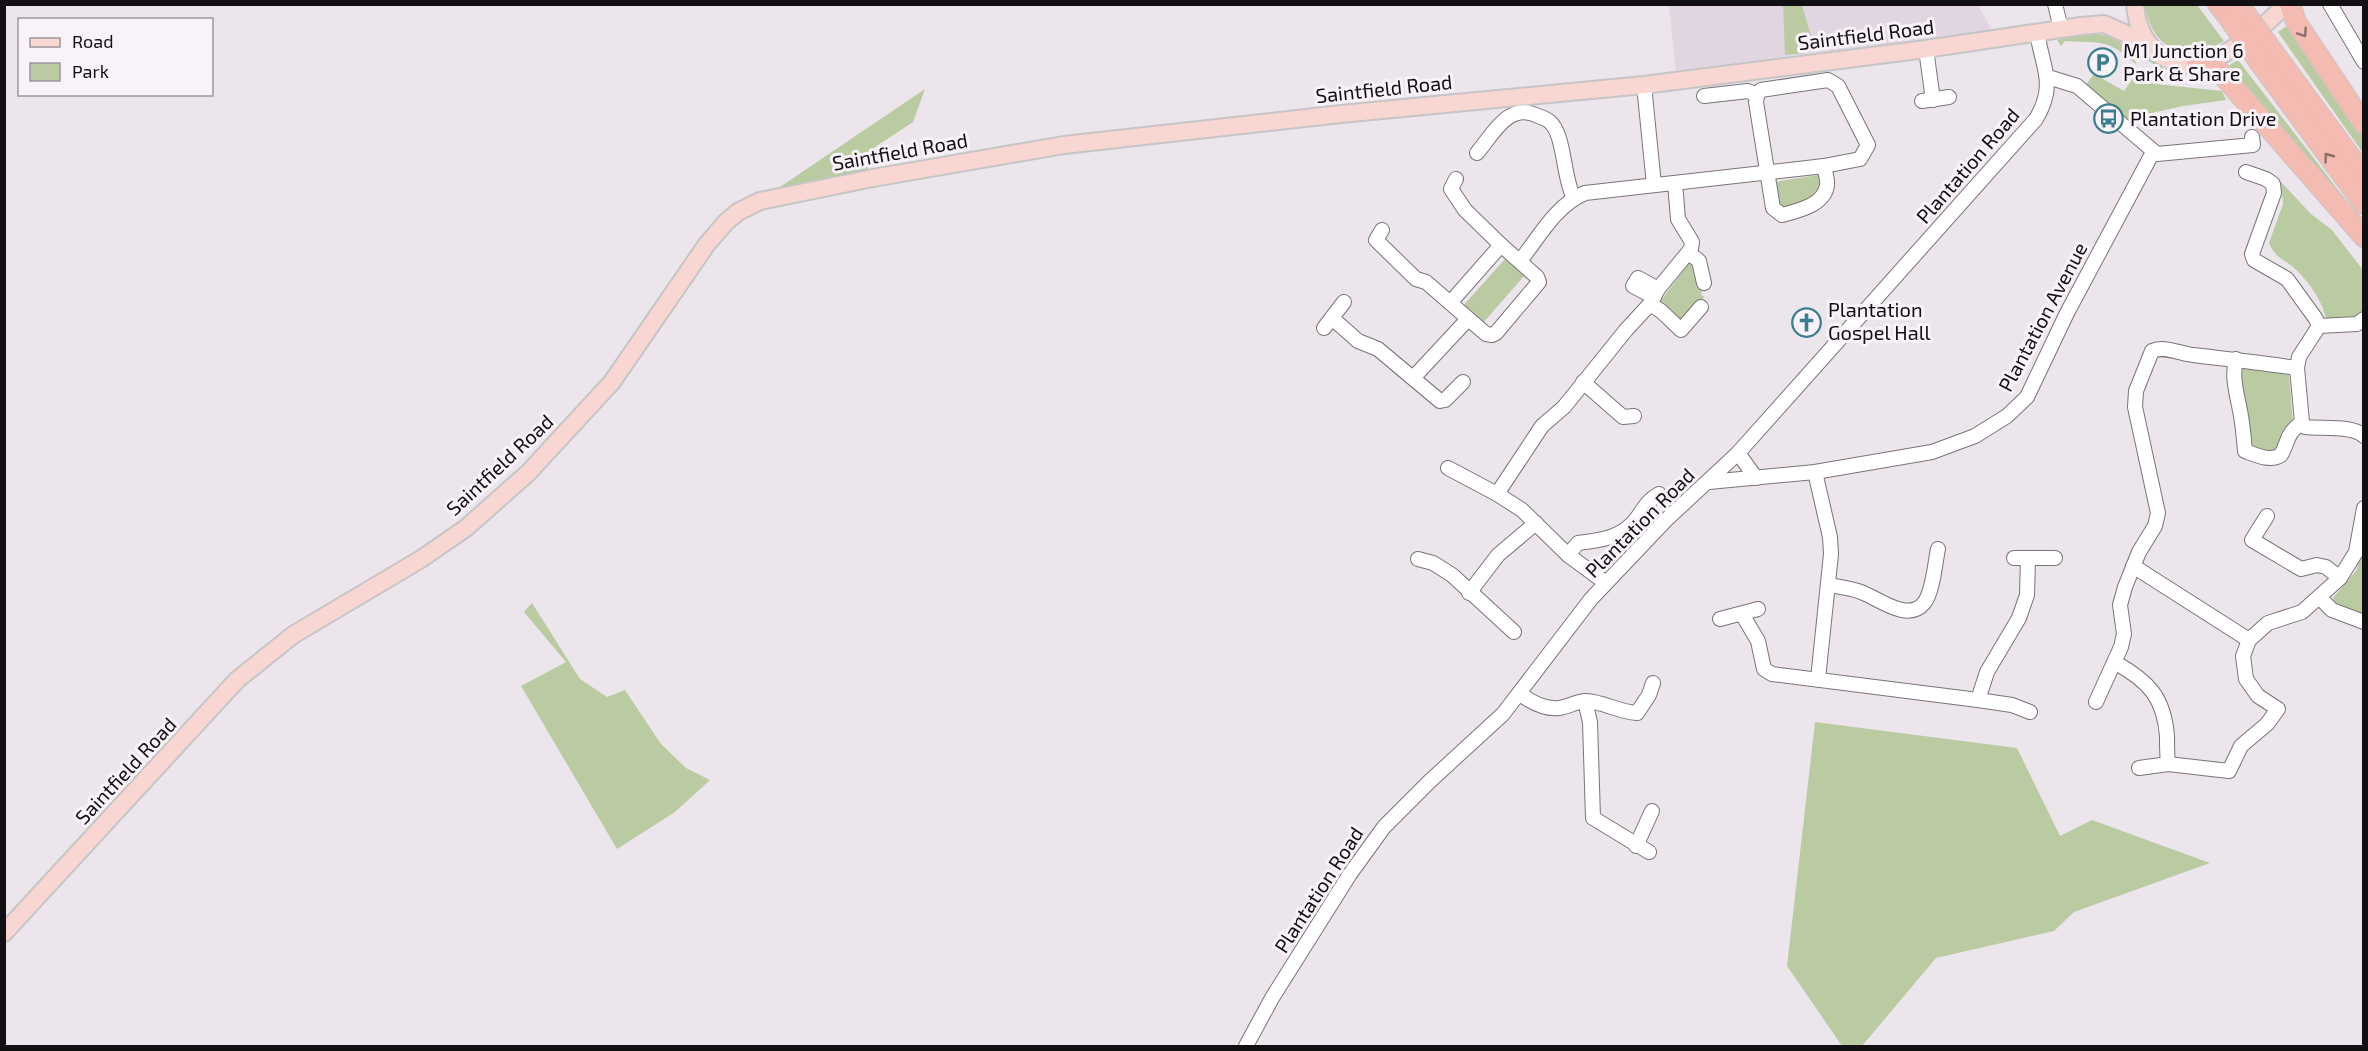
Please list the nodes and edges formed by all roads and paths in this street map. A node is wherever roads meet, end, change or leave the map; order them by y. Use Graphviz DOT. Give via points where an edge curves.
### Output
graph roads {
  1 [pos="2055,4"];
  2 [pos="2134,4"];
  3 [pos="2285,4"];
  4 [pos="2290,4"];
  5 [pos="2330,7"];
  6 [pos="2232,9"];
  7 [pos="2104,24"];
  8 [pos="2061,29"];
  9 [pos="2037,32"];
  10 [pos="2147,42"];
  11 [pos="1926,49"];
  12 [pos="2267,58"];
  13 [pos="2364,62"];
  14 [pos="2198,63"];
  15 [pos="2048,76"];
  16 [pos="1644,85"];
  17 [pos="1757,95"];
  18 [pos="1704,96"];
  19 [pos="1949,96"];
  20 [pos="2364,124"];
  21 [pos="2252,136"];
  22 [pos="2153,152"];
  23 [pos="1477,153"];
  24 [pos="1824,166"];
  25 [pos="2253,170"];
  26 [pos="1768,174"];
  27 [pos="2364,175"];
  28 [pos="1675,183"];
  29 [pos="1449,186"];
  30 [pos="1654,186"];
  31 [pos="1574,198"];
  32 [pos="2364,204"];
  33 [pos="1375,237"];
  34 [pos="2364,237"];
  35 [pos="1501,245"];
  36 [pos="1689,253"];
  37 [pos="1520,261"];
  38 [pos="1704,283"];
  39 [pos="1654,297"];
  40 [pos="1344,302"];
  41 [pos="1450,303"];
  42 [pos="1701,307"];
  43 [pos="1468,319"];
  44 [pos="2364,319"];
  45 [pos="2319,326"];
  46 [pos="2236,359"];
  47 [pos="2297,368"];
  48 [pos="1413,378"];
  49 [pos="1463,382"];
  50 [pos="1583,382"];
  51 [pos="1626,419"];
  52 [pos="2301,422"];
  53 [pos="2364,436"];
  54 [pos="1738,453"];
  55 [pos="1448,468"];
  56 [pos="1815,472"];
  57 [pos="1756,478"];
  58 [pos="1709,482"];
  59 [pos="1497,494"];
  60 [pos="1659,494"];
  61 [pos="2364,508"];
  62 [pos="2267,516"];
  63 [pos="1536,523"];
  64 [pos="2361,541"];
  65 [pos="1936,547"];
  66 [pos="1568,555"];
  67 [pos="2055,558"];
  68 [pos="1418,559"];
  69 [pos="2133,566"];
  70 [pos="2340,578"];
  71 [pos="1606,583"];
  72 [pos="1830,585"];
  73 [pos="1469,593"];
  74 [pos="2320,598"];
  75 [pos="1758,609"];
  76 [pos="1742,614"];
  77 [pos="1720,619"];
  78 [pos="2364,622"];
  79 [pos="1514,632"];
  80 [pos="2249,640"];
  81 [pos="2116,663"];
  82 [pos="1818,679"];
  83 [pos="1653,683"];
  84 [pos="1520,694"];
  85 [pos="1978,700"];
  86 [pos="1585,701"];
  87 [pos="2096,702"];
  88 [pos="2030,712"];
  89 [pos="2168,764"];
  90 [pos="2139,768"];
  91 [pos="1652,811"];
  92 [pos="1636,846"];
  93 [pos="1649,852"];
  94 [pos="4,933"];
  95 [pos="1246,1047"];
  1 -- 8 [label="street"];
  2 -- 7 [label="main road, Saintfield Road"];
  2 -- 10 [label="main road" via="2137,24"];
  3 -- 14 [label="main road" via="2227,51"];
  4 -- 20 [label="highway, one-way" via="2296,22"];
  5 -- 13 [label="street"];
  6 -- 12 [label="highway, bridge"];
  7 -- 8 [label="main road, Saintfield Road"];
  7 -- 10 [label="main road, Saintfield Road"];
  8 -- 9 [label="main road, Saintfield Road"];
  9 -- 11 [label="main road, Saintfield Road"];
  9 -- 15 [label="street, Plantation Road"];
  10 -- 14 [label="main road, Saintfield Road" via="2170,60"];
  11 -- 16 [label="main road, Saintfield Road"];
  11 -- 19 [label="street" via="1928,100"];
  12 -- 27 [label="highway"];
  32 -- 12 [label="highway, one-way"];
  14 -- 34 [label="highway" via="2221,73"];
  15 -- 22 [label="street" via="2077,86"];
  15 -- 54 [label="street, Plantation Road" via="2046,95 2036,118"];
  16 -- 30 [label="street"];
  16 -- 94 [label="main road, Saintfield Road" via="1064,145 788,195 760,201 738,212 707,244 612,382 528,473 466,528 293,634 237,680"];
  17 -- 18 [label="street" via="1748,91"];
  17 -- 24 [label="street" via="1761,90 1828,80 1838,86 1868,145 1860,159"];
  17 -- 26 [label="street"];
  21 -- 22 [label="street" via="2253,145 2162,155"];
  22 -- 56 [label="street, Plantation Avenue" via="2022,404 1975,436 1943,449"];
  23 -- 31 [label="street" via="1509,115 1519,111 1556,119"];
  24 -- 26 [label="street"];
  24 -- 26 [label="street" via="1827,185 1823,195 1807,208 1782,215 1773,208"];
  25 -- 45 [label="street" via="2273,184 2274,193 2252,254 2254,260 2287,279"];
  26 -- 28 [label="street"];
  28 -- 30 [label="street"];
  28 -- 36 [label="street" via="1678,219 1692,242"];
  29 -- 35 [label="street" via="1465,210"];
  30 -- 31 [label="street" via="1585,193"];
  31 -- 37 [label="street"];
  33 -- 41 [label="street" via="1416,279 1426,282"];
  35 -- 37 [label="street"];
  35 -- 41 [label="street"];
  36 -- 38 [label="street" via="1698,261"];
  36 -- 39 [label="street"];
  37 -- 43 [label="street" via="1539,282 1496,333 1486,334"];
  39 -- 42 [label="street" via="1661,311 1681,330"];
  39 -- 50 [label="street"];
  40 -- 48 [label="street" via="1328,323 1378,349"];
  41 -- 43 [label="street"];
  43 -- 48 [label="street"];
  44 -- 45 [label="street" via="2357,324"];
  45 -- 47 [label="street" via="2299,357"];
  46 -- 47 [label="street"];
  46 -- 52 [label="street" via="2236,400 2245,451 2276,458 2281,455 2290,431"];
  46 -- 69 [label="street" via="2158,348 2148,357 2136,391 2135,407 2158,513"];
  47 -- 52 [label="street"];
  48 -- 49 [label="street" via="1440,401"];
  50 -- 51 [label="street"];
  50 -- 59 [label="street" via="1542,426"];
  52 -- 53 [label="street" via="2305,427 2351,429"];
  54 -- 57 [label="street"];
  54 -- 58 [label="street, Plantation Road"];
  55 -- 59 [label="street" via="1463,471"];
  56 -- 57 [label="street, Plantation Avenue"];
  56 -- 72 [label="street" via="1830,537"];
  57 -- 58 [label="street, Plantation Avenue"];
  58 -- 71 [label="street, Plantation Road"];
  59 -- 63 [label="street"];
  60 -- 66 [label="street" via="1648,500 1635,520 1612,538 1578,543"];
  61 -- 64 [label="street"];
  62 -- 70 [label="street" via="2252,540 2293,565 2326,567"];
  63 -- 66 [label="street"];
  63 -- 73 [label="street" via="1498,555"];
  64 -- 70 [label="street"];
  65 -- 72 [label="street" via="1929,595 1918,609 1889,607 1857,591"];
  66 -- 71 [label="street"];
  67 -- 85 [label="street" via="2021,558 2027,595 2015,626 1987,672"];
  68 -- 73 [label="street" via="1434,563"];
  69 -- 80 [label="street"];
  69 -- 81 [label="street" via="2120,605 2124,634"];
  70 -- 74 [label="street"];
  71 -- 84 [label="street, Plantation Road"];
  72 -- 82 [label="street"];
  73 -- 79 [label="street"];
  74 -- 78 [label="street" via="2332,610"];
  74 -- 80 [label="street" via="2302,612 2268,623"];
  75 -- 76 [label="street"];
  76 -- 77 [label="street"];
  76 -- 82 [label="street" via="1758,641 1764,669 1772,674"];
  80 -- 89 [label="street" via="2243,656 2246,679 2258,696 2278,709 2241,746 2229,771"];
  81 -- 87 [label="street"];
  81 -- 89 [label="street" via="2137,675 2163,709"];
  82 -- 85 [label="street"];
  83 -- 86 [label="street" via="1637,713"];
  84 -- 86 [label="street" via="1548,708"];
  84 -- 95 [label="street, Plantation Road" via="1384,827 1272,998"];
  85 -- 88 [label="street"];
  86 -- 92 [label="street" via="1590,722 1593,818"];
  89 -- 90 [label="street"];
  91 -- 92 [label="street"];
  92 -- 93 [label="street"];
}
